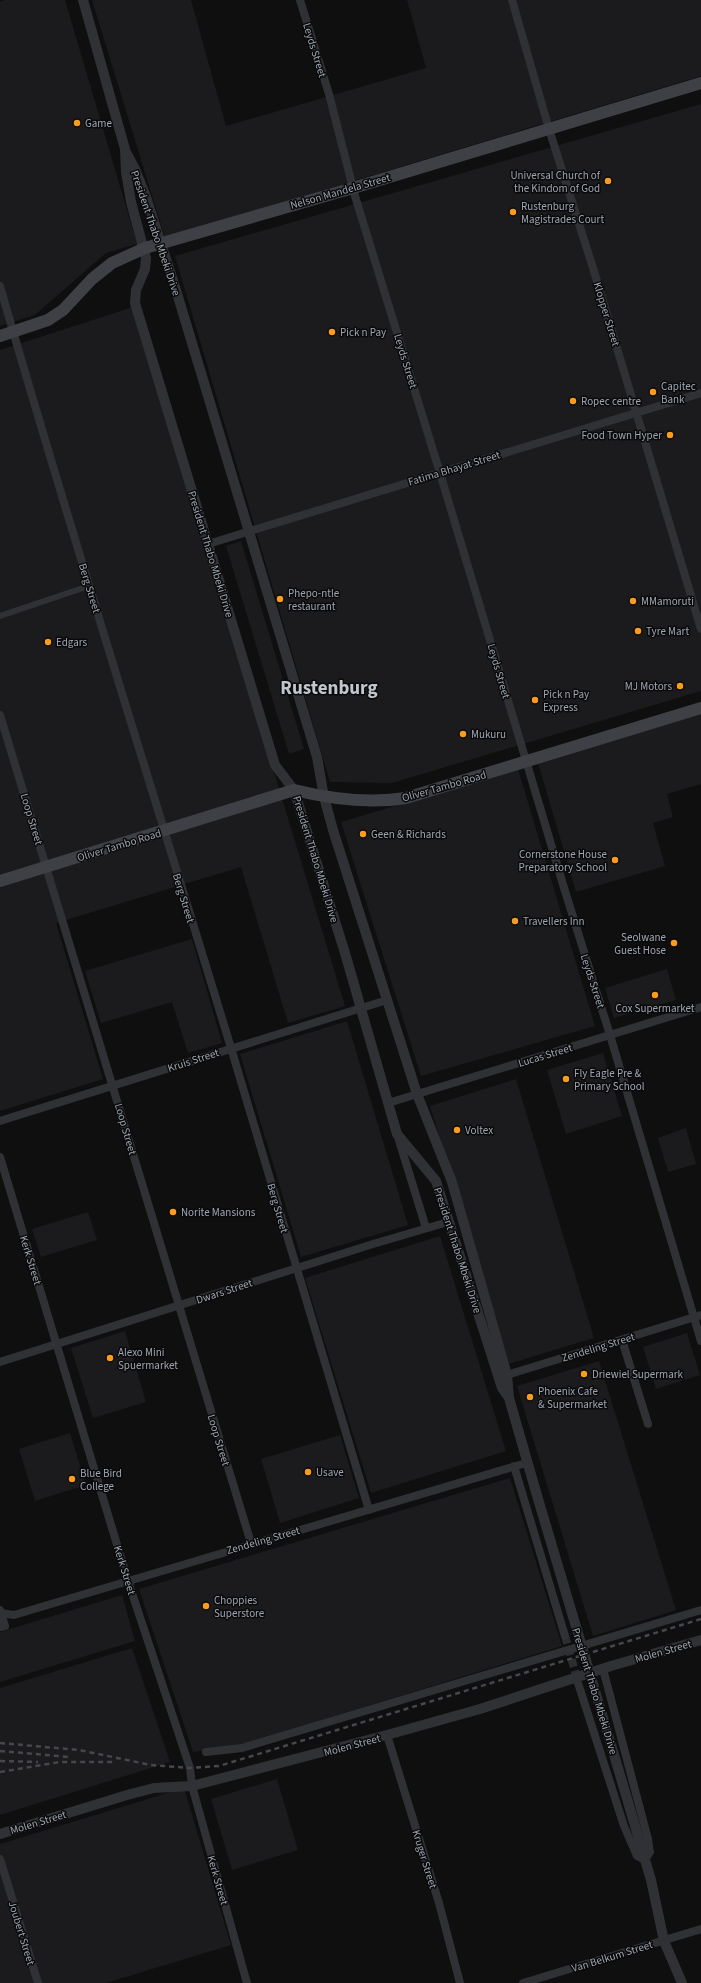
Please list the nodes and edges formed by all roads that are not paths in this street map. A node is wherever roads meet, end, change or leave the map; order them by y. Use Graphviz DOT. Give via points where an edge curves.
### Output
graph roads {
  1 [pos="83,0"];
  2 [pos="300,0"];
  3 [pos="512,0"];
  4 [pos="701,82"];
  5 [pos="549,129"];
  6 [pos="124,149"];
  7 [pos="353,188"];
  8 [pos="161,244"];
  9 [pos="145,248"];
  10 [pos="0,286"];
  11 [pos="13,332"];
  12 [pos="0,336"];
  13 [pos="701,393"];
  14 [pos="636,412"];
  15 [pos="440,473"];
  16 [pos="249,532"];
  17 [pos="208,544"];
  18 [pos="89,586"];
  19 [pos="0,616"];
  20 [pos="701,629"];
  21 [pos="701,708"];
  22 [pos="0,715"];
  23 [pos="526,761"];
  24 [pos="294,790"];
  25 [pos="325,799"];
  26 [pos="164,831"];
  27 [pos="47,867"];
  28 [pos="0,881"];
  29 [pos="387,1000"];
  30 [pos="701,1007"];
  31 [pos="361,1008"];
  32 [pos="610,1035"];
  33 [pos="231,1048"];
  34 [pos="113,1086"];
  35 [pos="417,1094"];
  36 [pos="388,1103"];
  37 [pos="0,1121"];
  38 [pos="397,1134"];
  39 [pos="0,1157"];
  40 [pos="448,1222"];
  41 [pos="426,1228"];
  42 [pos="295,1268"];
  43 [pos="178,1305"];
  44 [pos="697,1316"];
  45 [pos="622,1340"];
  46 [pos="701,1341"];
  47 [pos="56,1344"];
  48 [pos="0,1362"];
  49 [pos="496,1370"];
  50 [pos="507,1374"];
  51 [pos="509,1398"];
  52 [pos="648,1424"];
  53 [pos="526,1463"];
  54 [pos="514,1466"];
  55 [pos="370,1510"];
  56 [pos="251,1543"];
  57 [pos="128,1581"];
  58 [pos="701,1610"];
  59 [pos="0,1612"];
  60 [pos="0,1627"];
  61 [pos="565,1636"];
  62 [pos="701,1640"];
  63 [pos="603,1669"];
  64 [pos="578,1683"];
  65 [pos="387,1735"];
  66 [pos="206,1752"];
  67 [pos="192,1786"];
  68 [pos="0,1834"];
  69 [pos="0,1859"];
  70 [pos="645,1860"];
  71 [pos="701,1929"];
  72 [pos="664,1941"];
  73 [pos="38,1983"];
  74 [pos="247,1983"];
  75 [pos="460,1983"];
  76 [pos="523,1983"];
  77 [pos="682,1983"];
  1 -- 6 [label="street, President Thabo Mbeki Drive"];
  2 -- 7 [label="street, Leyds Street" via="329,94"];
  3 -- 5 [label="street, Klopper Street"];
  4 -- 5 [label="main road, Nelson Mandela Street"];
  5 -- 7 [label="main road, Nelson Mandela Street"];
  5 -- 14 [label="street, Klopper Street"];
  6 -- 8 [label="street, President Thabo Mbeki Drive" via="146,197"];
  6 -- 9 [label="street, President Thabo Mbeki Drive" via="131,202"];
  7 -- 8 [label="main road, Nelson Mandela Street"];
  7 -- 15 [label="street, Leyds Street"];
  8 -- 9 [label="main road, Nelson Mandela Street"];
  8 -- 16 [label="street, President Thabo Mbeki Drive"];
  9 -- 11 [label="main road, Nelson Mandela Street" via="112,263 92,279 63,310 48,320"];
  9 -- 17 [label="street, President Thabo Mbeki Drive" via="145,269 136,290 135,303"];
  10 -- 11 [label="street, Berg Street"];
  11 -- 12 [label="main road, Nelson Mandela Street"];
  11 -- 18 [label="street, Berg Street"];
  13 -- 14 [label="street, Fatima Bhayat Street"];
  14 -- 15 [label="street, Fatima Bhayat Street"];
  14 -- 20 [label="street, Klopper Street"];
  15 -- 16 [label="street, Fatima Bhayat Street"];
  15 -- 23 [label="street, Leyds Street"];
  16 -- 17 [label="street, Fatima Bhayat Street"];
  16 -- 25 [label="street, President Thabo Mbeki Drive" via="317,757"];
  17 -- 24 [label="street, President Thabo Mbeki Drive" via="275,765"];
  18 -- 19 [label="street"];
  18 -- 26 [label="street, Berg Street"];
  21 -- 23 [label="main road, Oliver Tambo Road"];
  22 -- 27 [label="street, Loop Street"];
  23 -- 25 [label="main road, Oliver Tambo Road" via="406,798 387,801"];
  23 -- 32 [label="street, Leyds Street"];
  24 -- 25 [label="main road, Oliver Tambo Road"];
  24 -- 26 [label="main road, Oliver Tambo Road"];
  24 -- 31 [label="street, President Thabo Mbeki Drive"];
  25 -- 29 [label="street, President Thabo Mbeki Drive"];
  26 -- 27 [label="main road, Oliver Tambo Road"];
  26 -- 33 [label="street, Berg Street"];
  27 -- 28 [label="main road, Oliver Tambo Road"];
  27 -- 34 [label="street, Loop Street"];
  29 -- 31 [label="street, Kruis Street"];
  29 -- 35 [label="street, President Thabo Mbeki Drive"];
  30 -- 32 [label="street, Lucas Street"];
  31 -- 33 [label="street, Kruis Street"];
  31 -- 36 [label="street, President Thabo Mbeki Drive"];
  32 -- 35 [label="street, Lucas Street"];
  32 -- 44 [label="street, Leyds Street"];
  33 -- 34 [label="street, Kruis Street"];
  33 -- 42 [label="street, Berg Street"];
  34 -- 37 [label="street, Kruis Street"];
  34 -- 43 [label="street, Loop Street"];
  35 -- 36 [label="street, Lucas Street"];
  35 -- 50 [label="street, President Thabo Mbeki Drive" via="452,1182"];
  36 -- 38 [label="street, President Thabo Mbeki Drive"];
  38 -- 40 [label="street, President Thabo Mbeki Drive" via="436,1181"];
  38 -- 41 [label="street"];
  39 -- 47 [label="street, Kerk Street"];
  40 -- 41 [label="street, Dwars Street"];
  40 -- 49 [label="street, President Thabo Mbeki Drive"];
  41 -- 42 [label="street, Dwars Street"];
  42 -- 43 [label="street, Dwars Street"];
  42 -- 55 [label="street, Berg Street"];
  43 -- 47 [label="street, Dwars Street"];
  43 -- 56 [label="street, Loop Street"];
  44 -- 45 [label="street, Zendeling Street"];
  44 -- 46 [label="street, Leyds Street"];
  45 -- 50 [label="street, Zendeling Street"];
  45 -- 52 [label="street"];
  47 -- 48 [label="street, Dwars Street"];
  47 -- 57 [label="street, Kerk Street"];
  49 -- 50 [label="street"];
  49 -- 51 [label="street, President Thabo Mbeki Drive" via="502,1388"];
  50 -- 51 [label="street, President Thabo Mbeki Drive"];
  51 -- 53 [label="street, President Thabo Mbeki Drive"];
  53 -- 54 [label="street, Zendeling Street"];
  53 -- 70 [label="street, President Thabo Mbeki Drive, bridge"];
  54 -- 55 [label="street, Zendeling Street"];
  54 -- 61 [label="street"];
  55 -- 56 [label="street, Zendeling Street"];
  56 -- 57 [label="street, Zendeling Street"];
  57 -- 59 [label="street, Zendeling Street" via="14,1614"];
  57 -- 67 [label="street, Kerk Street" via="190,1768"];
  58 -- 66 [label="street" via="242,1748"];
  59 -- 60 [label="street" via="5,1626"];
  62 -- 63 [label="street, Molen Street"];
  63 -- 65 [label="street, Molen Street" via="480,1709"];
  63 -- 70 [label="street" via="648,1839 650,1852"];
  64 -- 70 [label="street" via="624,1826 637,1856"];
  65 -- 67 [label="street, Molen Street"];
  65 -- 75 [label="street, Kruger Street" via="439,1903"];
  67 -- 68 [label="street, Molen Street" via="154,1788"];
  67 -- 74 [label="street, Kerk Street"];
  69 -- 73 [label="street, Joubert Street"];
  70 -- 72 [label="street, President Thabo Mbeki Drive"];
  71 -- 72 [label="street, Van Belkum Street"];
  72 -- 76 [label="street, Van Belkum Street"];
  72 -- 77 [label="street, President Thabo Mbeki Drive"];
}
